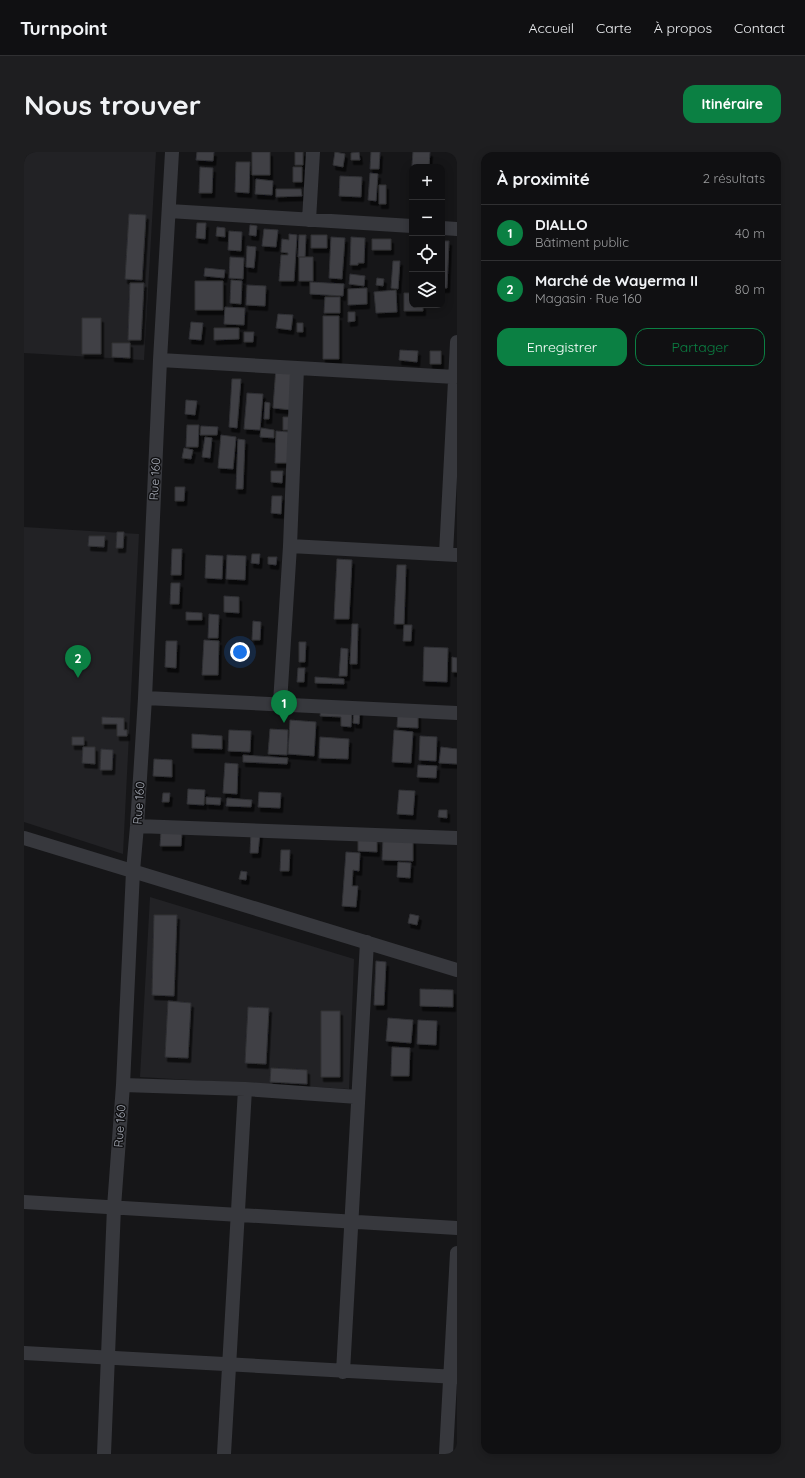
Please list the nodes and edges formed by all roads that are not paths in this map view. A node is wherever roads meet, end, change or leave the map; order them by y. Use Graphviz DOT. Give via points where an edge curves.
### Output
graph roads {
  1 [pos="172,152"];
  2 [pos="313,152"];
  3 [pos="169,211"];
  4 [pos="309,220"];
  5 [pos="409,226"];
  6 [pos="445,228"];
  7 [pos="457,229"];
  8 [pos="457,342"];
  9 [pos="160,360"];
  10 [pos="297,368"];
  11 [pos="455,377"];
  12 [pos="290,546"];
  13 [pos="452,555"];
  14 [pos="145,698"];
  15 [pos="280,703"];
  16 [pos="457,713"];
  17 [pos="137,826"];
  18 [pos="24,838"];
  19 [pos="457,838"];
  20 [pos="133,871"];
  21 [pos="367,942"];
  22 [pos="457,970"];
  23 [pos="123,1085"];
  24 [pos="245,1089"];
  25 [pos="358,1097"];
  26 [pos="24,1202"];
  27 [pos="114,1207"];
  28 [pos="237,1215"];
  29 [pos="352,1221"];
  30 [pos="457,1228"];
  31 [pos="457,1252"];
  32 [pos="24,1353"];
  33 [pos="107,1358"];
  34 [pos="228,1364"];
  35 [pos="343,1372"];
  36 [pos="454,1377"];
  37 [pos="104,1454"];
  38 [pos="224,1454"];
  39 [pos="446,1454"];
  1 -- 3 [label="street, Rue 160"];
  2 -- 4 [label="street"];
  3 -- 4 [label="street"];
  3 -- 9 [label="street, Rue 160"];
  4 -- 5 [label="street"];
  6 -- 7 [label="street"];
  8 -- 11 [label="street"];
  9 -- 10 [label="street"];
  9 -- 14 [label="street, Rue 160"];
  10 -- 11 [label="street"];
  10 -- 12 [label="street"];
  11 -- 13 [label="street"];
  12 -- 13 [label="street"];
  12 -- 15 [label="street"];
  14 -- 15 [label="street"];
  14 -- 17 [label="street, Rue 160"];
  15 -- 16 [label="street"];
  17 -- 19 [label="street"];
  17 -- 20 [label="street, Rue 160"];
  18 -- 20 [label="street"];
  20 -- 21 [label="street"];
  20 -- 23 [label="street, Rue 160"];
  21 -- 22 [label="street"];
  21 -- 25 [label="street"];
  23 -- 24 [label="street"];
  23 -- 27 [label="street, Rue 160"];
  24 -- 25 [label="street"];
  24 -- 28 [label="street"];
  25 -- 29 [label="street"];
  26 -- 27 [label="street"];
  27 -- 28 [label="street"];
  27 -- 33 [label="street, Rue 160"];
  28 -- 29 [label="street"];
  28 -- 34 [label="street"];
  29 -- 30 [label="street"];
  29 -- 35 [label="street"];
  31 -- 36 [label="street"];
  32 -- 33 [label="street"];
  33 -- 34 [label="street"];
  33 -- 37 [label="street, Rue 160"];
  34 -- 35 [label="street"];
  34 -- 38 [label="street"];
  35 -- 36 [label="street"];
  36 -- 39 [label="street"];
}
